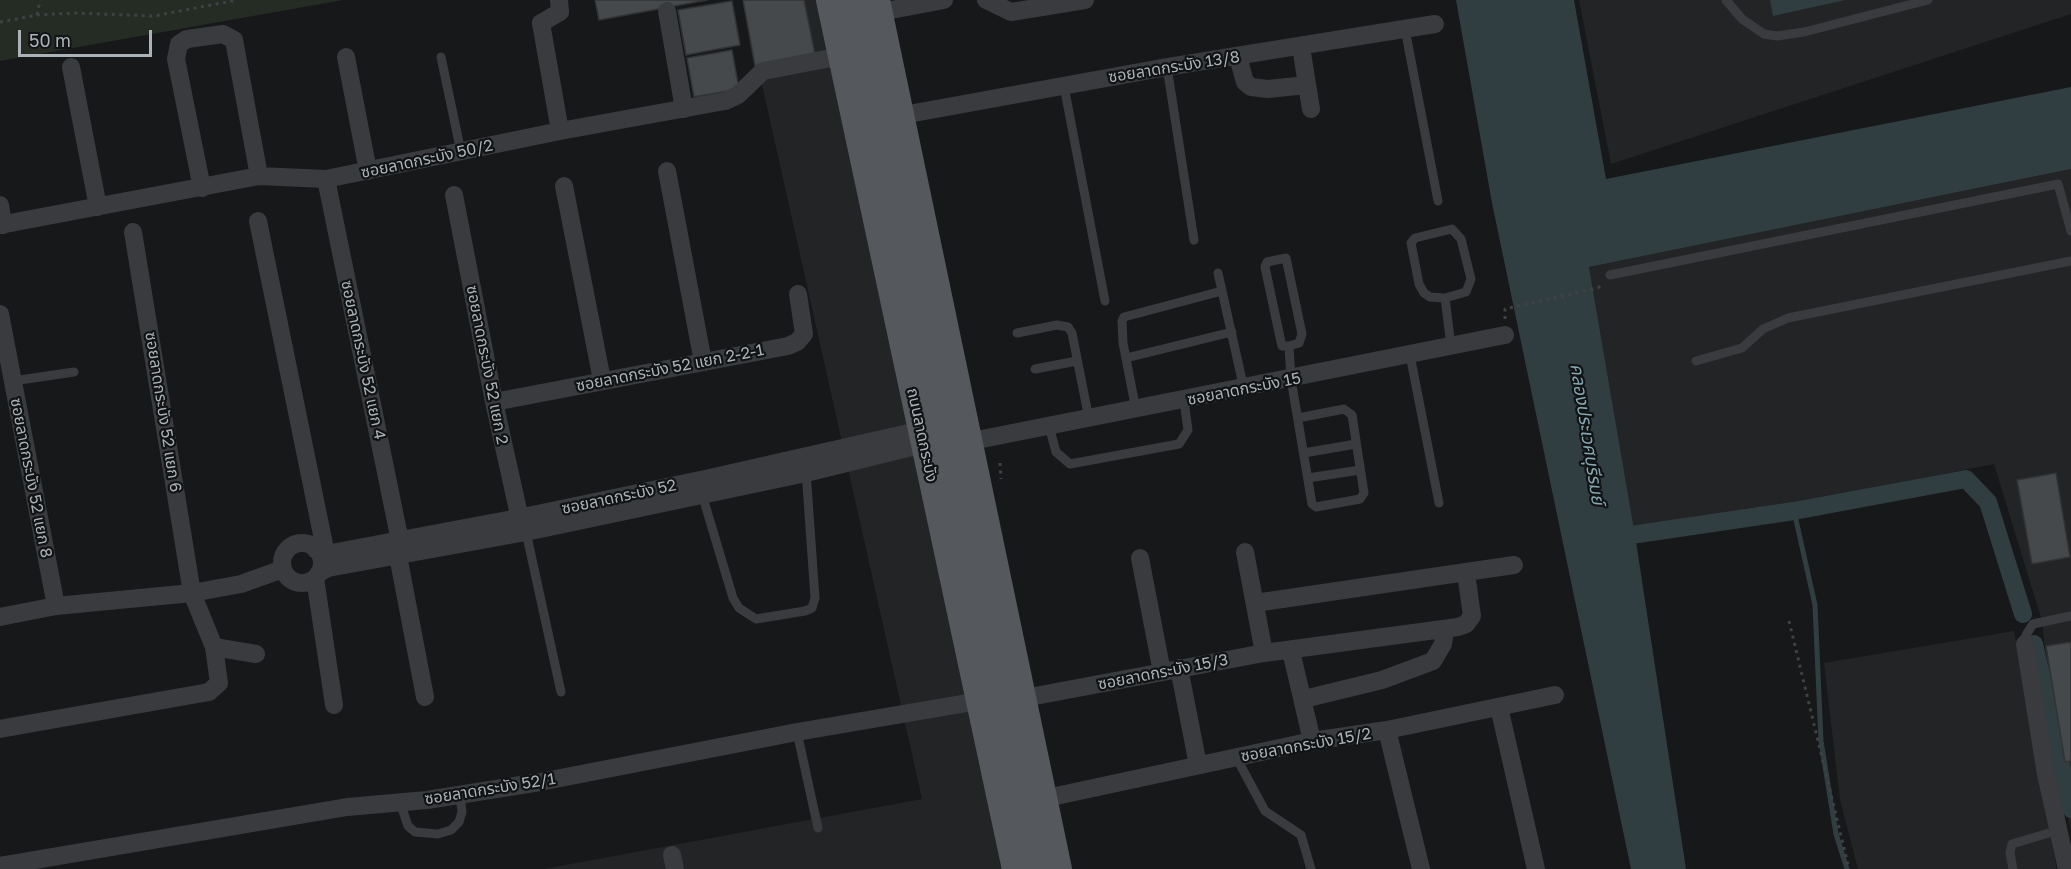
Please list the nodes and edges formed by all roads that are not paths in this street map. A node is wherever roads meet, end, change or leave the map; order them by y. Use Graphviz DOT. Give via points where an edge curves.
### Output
graph roads {
  1 [pos="559,0"];
  2 [pos="830,0"];
  3 [pos="854,0"];
  4 [pos="944,0"];
  5 [pos="986,0"];
  6 [pos="1085,0"];
  7 [pos="1726,0"];
  8 [pos="1928,0"];
  9 [pos="885,3"];
  10 [pos="667,11"];
  11 [pos="1435,24"];
  12 [pos="1405,29"];
  13 [pos="1301,47"];
  14 [pos="842,56"];
  15 [pos="346,57"];
  16 [pos="441,57"];
  17 [pos="1238,57"];
  18 [pos="71,67"];
  19 [pos="1167,67"];
  20 [pos="1307,85"];
  21 [pos="1064,86"];
  22 [pos="684,109"];
  23 [pos="1311,109"];
  24 [pos="914,113"];
  25 [pos="560,131"];
  26 [pos="461,152"];
  27 [pos="368,171"];
  28 [pos="667,171"];
  29 [pos="259,176"];
  30 [pos="326,179"];
  31 [pos="564,186"];
  32 [pos="202,188"];
  33 [pos="454,195"];
  34 [pos="1438,201"];
  35 [pos="0,205"];
  36 [pos="98,207"];
  37 [pos="258,221"];
  38 [pos="2,225"];
  39 [pos="2071,231"];
  40 [pos="133,232"];
  41 [pos="1194,240"];
  42 [pos="2071,261"];
  43 [pos="1218,273"];
  44 [pos="1610,275"];
  45 [pos="1222,291"];
  46 [pos="798,294"];
  47 [pos="1445,298"];
  48 [pos="1105,301"];
  49 [pos="0,314"];
  50 [pos="1232,332"];
  51 [pos="1017,333"];
  52 [pos="1505,335"];
  53 [pos="1289,346"];
  54 [pos="1451,346"];
  55 [pos="1410,355"];
  56 [pos="1126,358"];
  57 [pos="1077,361"];
  58 [pos="1696,361"];
  59 [pos="703,362"];
  60 [pos="1035,369"];
  61 [pos="74,372"];
  62 [pos="1291,379"];
  63 [pos="602,380"];
  64 [pos="13,381"];
  65 [pos="1244,389"];
  66 [pos="1184,401"];
  67 [pos="494,402"];
  68 [pos="1136,410"];
  69 [pos="1298,418"];
  70 [pos="1089,419"];
  71 [pos="1049,426"];
  72 [pos="923,437"];
  73 [pos="982,439"];
  74 [pos="1356,444"];
  75 [pos="1304,453"];
  76 [pos="806,465"];
  77 [pos="1360,470"];
  78 [pos="1308,478"];
  79 [pos="705,487"];
  80 [pos="1439,503"];
  81 [pos="522,525"];
  82 [pos="400,548"];
  83 [pos="321,552"];
  84 [pos="1245,552"];
  85 [pos="1140,558"];
  86 [pos="1514,565"];
  87 [pos="283,569"];
  88 [pos="1466,573"];
  89 [pos="317,575"];
  90 [pos="192,593"];
  91 [pos="1254,603"];
  92 [pos="56,606"];
  93 [pos="2071,616"];
  94 [pos="0,617"];
  95 [pos="1445,629"];
  96 [pos="2025,644"];
  97 [pos="214,646"];
  98 [pos="1291,651"];
  99 [pos="1264,653"];
  100 [pos="256,654"];
  101 [pos="1171,670"];
  102 [pos="561,692"];
  103 [pos="1556,694"];
  104 [pos="1035,696"];
  105 [pos="425,698"];
  106 [pos="1304,699"];
  107 [pos="979,701"];
  108 [pos="334,705"];
  109 [pos="1499,707"];
  110 [pos="0,729"];
  111 [pos="1387,730"];
  112 [pos="797,732"];
  113 [pos="1312,741"];
  114 [pos="1236,757"];
  115 [pos="1198,765"];
  116 [pos="460,795"];
  117 [pos="1056,796"];
  118 [pos="400,802"];
  119 [pos="818,828"];
  120 [pos="2059,830"];
  121 [pos="0,866"];
  122 [pos="1016,869"];
  123 [pos="1037,869"];
  124 [pos="1058,869"];
  125 [pos="1071,869"];
  126 [pos="1311,869"];
  127 [pos="1421,869"];
  128 [pos="1536,869"];
  129 [pos="2013,869"];
  130 [pos="2067,869"];
  1 -- 25 [label="street" via="560,12 541,23"];
  2 -- 14 [label="main road, ถนนลาดกระบัง"];
  3 -- 123 [label="main road, bridge"];
  4 -- 9 [label="street"];
  5 -- 6 [label="street" via="1011,12"];
  7 -- 8 [label="lane" via="1742,19 1764,34 1777,36"];
  9 -- 24 [label="main road"];
  9 -- 124 [label="main road, bridge"];
  10 -- 22 [label="street"];
  11 -- 12 [label="street, ซอยลาดกระบัง 13/8"];
  12 -- 13 [label="street, ซอยลาดกระบัง 13/8"];
  12 -- 34 [label="lane"];
  13 -- 17 [label="street, ซอยลาดกระบัง 13/8"];
  13 -- 20 [label="street"];
  14 -- 22 [label="street, ซอยลาดกระบัง 50/2" via="763,71 730,99"];
  14 -- 72 [label="main road, ถนนลาดกระบัง"];
  15 -- 27 [label="street"];
  16 -- 26 [label="lane"];
  17 -- 19 [label="street, ซอยลาดกระบัง 13/8"];
  17 -- 20 [label="street" via="1245,82 1251,87"];
  18 -- 36 [label="street"];
  19 -- 21 [label="street, ซอยลาดกระบัง 13/8"];
  19 -- 41 [label="lane"];
  20 -- 23 [label="street"];
  21 -- 24 [label="street, ซอยลาดกระบัง 13/8"];
  21 -- 48 [label="lane"];
  22 -- 25 [label="street, ซอยลาดกระบัง 50/2"];
  24 -- 73 [label="main road"];
  25 -- 26 [label="street, ซอยลาดกระบัง 50/2"];
  26 -- 27 [label="street, ซอยลาดกระบัง 50/2"];
  27 -- 30 [label="street, ซอยลาดกระบัง 50/2"];
  28 -- 59 [label="street"];
  29 -- 30 [label="street, ซอยลาดกระบัง 50/2"];
  29 -- 32 [label="street, ซอยลาดกระบัง 50/2"];
  29 -- 32 [label="street" via="234,40 223,34 187,39 179,44 176,59"];
  30 -- 82 [label="street, ซอยลาดกระบัง 52 แยก 4"];
  31 -- 63 [label="street"];
  32 -- 36 [label="street, ซอยลาดกระบัง 50/2"];
  33 -- 67 [label="street, ซอยลาดกระบัง 52 แยก 2"];
  35 -- 38 [label="street"];
  36 -- 38 [label="street, ซอยลาดกระบัง 50/2"];
  37 -- 83 [label="street"];
  39 -- 44 [label="lane" via="2058,184"];
  40 -- 90 [label="street, ซอยลาดกระบัง 52 แยก 6"];
  42 -- 58 [label="lane" via="1788,318 1763,328 1742,348"];
  43 -- 45 [label="lane"];
  45 -- 50 [label="lane"];
  45 -- 56 [label="lane" via="1124,317"];
  46 -- 59 [label="street, ซอยลาดกระบัง 52 แยก 2-2-1" via="804,334 797,342"];
  47 -- 47 [label="lane" via="1424,293 1411,243 1415,238 1452,229 1461,239 1471,279 1466,292"];
  47 -- 54 [label="lane"];
  49 -- 64 [label="street, ซอยลาดกระบัง 52 แยก 8"];
  50 -- 56 [label="lane"];
  50 -- 65 [label="lane"];
  51 -- 57 [label="lane" via="1058,325 1068,327"];
  52 -- 54 [label="street, ซอยลาดกระบัง 15"];
  53 -- 53 [label="lane" via="1299,343 1302,334 1286,258 1267,262 1265,267 1282,346"];
  53 -- 62 [label="lane"];
  54 -- 55 [label="street, ซอยลาดกระบัง 15"];
  55 -- 62 [label="street, ซอยลาดกระบัง 15"];
  55 -- 80 [label="lane"];
  56 -- 68 [label="lane"];
  57 -- 60 [label="lane"];
  57 -- 70 [label="lane"];
  59 -- 63 [label="street, ซอยลาดกระบัง 52 แยก 2-2-1"];
  61 -- 64 [label="lane"];
  62 -- 65 [label="street, ซอยลาดกระบัง 15"];
  62 -- 69 [label="lane"];
  63 -- 67 [label="street, ซอยลาดกระบัง 52 แยก 2-2-1"];
  64 -- 92 [label="street, ซอยลาดกระบัง 52 แยก 8"];
  65 -- 66 [label="street, ซอยลาดกระบัง 15"];
  66 -- 68 [label="street, ซอยลาดกระบัง 15"];
  66 -- 71 [label="lane" via="1188,430 1179,444 1070,464 1056,452"];
  67 -- 81 [label="street, ซอยลาดกระบัง 52 แยก 2"];
  68 -- 70 [label="street, ซอยลาดกระบัง 15"];
  69 -- 74 [label="lane" via="1344,409 1352,416"];
  69 -- 75 [label="lane"];
  70 -- 71 [label="street, ซอยลาดกระบัง 15"];
  71 -- 73 [label="street, ซอยลาดกระบัง 15"];
  72 -- 76 [label="street, ซอยลาดกระบัง 52"];
  72 -- 107 [label="main road, ถนนลาดกระบัง"];
  73 -- 104 [label="main road"];
  74 -- 75 [label="lane"];
  74 -- 77 [label="lane"];
  75 -- 78 [label="lane"];
  76 -- 79 [label="street, ซอยลาดกระบัง 52"];
  76 -- 79 [label="lane" via="815,598 812,608 805,611 756,619 739,608 733,598"];
  77 -- 78 [label="lane"];
  77 -- 78 [label="lane" via="1364,493 1360,499 1316,507 1312,504"];
  79 -- 81 [label="street, ซอยลาดกระบัง 52"];
  81 -- 82 [label="street, ซอยลาดกระบัง 52"];
  81 -- 102 [label="lane"];
  82 -- 83 [label="street, ซอยลาดกระบัง 52"];
  82 -- 89 [label="street, ซอยลาดกระบัง 52" via="328,568"];
  82 -- 105 [label="street, ซอยลาดกระบัง 52 แยก 4"];
  83 -- 87 [label="street, ซอยลาดกระบัง 52" via="309,545 292,546 286,552"];
  83 -- 89 [label="street" via="323,566"];
  84 -- 91 [label="street"];
  85 -- 101 [label="street"];
  86 -- 88 [label="street"];
  87 -- 89 [label="street, ซอยลาดกระบัง 52" via="293,581 308,582"];
  87 -- 90 [label="street" via="242,584"];
  88 -- 91 [label="street"];
  88 -- 95 [label="street, ซอยลาดกระบัง 15/3" via="1471,620"];
  89 -- 108 [label="street"];
  90 -- 92 [label="street"];
  90 -- 97 [label="street, ซอยลาดกระบัง 52 แยก 6"];
  91 -- 99 [label="street"];
  92 -- 94 [label="street"];
  93 -- 96 [label="lane" via="2033,624"];
  95 -- 98 [label="street, ซอยลาดกระบัง 15/3"];
  95 -- 106 [label="street" via="1443,644 1433,661 1382,680"];
  96 -- 120 [label="street"];
  97 -- 100 [label="street"];
  97 -- 110 [label="street, ซอยลาดกระบัง 52 แยก 6" via="220,677 209,692"];
  98 -- 99 [label="street, ซอยลาดกระบัง 15/3"];
  98 -- 106 [label="street"];
  99 -- 101 [label="street, ซอยลาดกระบัง 15/3"];
  101 -- 104 [label="street, ซอยลาดกระบัง 15/3"];
  101 -- 115 [label="street"];
  103 -- 109 [label="street, ซอยลาดกระบัง 15/2"];
  104 -- 117 [label="main road"];
  106 -- 113 [label="street"];
  107 -- 112 [label="street, ซอยลาดกระบัง 52/1"];
  107 -- 122 [label="main road, ถนนลาดกระบัง"];
  109 -- 111 [label="street, ซอยลาดกระบัง 15/2"];
  109 -- 128 [label="street"];
  111 -- 113 [label="street, ซอยลาดกระบัง 15/2"];
  111 -- 127 [label="street"];
  112 -- 116 [label="street, ซอยลาดกระบัง 52/1"];
  112 -- 119 [label="lane"];
  113 -- 114 [label="street, ซอยลาดกระบัง 15/2"];
  114 -- 115 [label="street, ซอยลาดกระบัง 15/2"];
  114 -- 126 [label="lane" via="1265,811 1300,835"];
  115 -- 117 [label="street, ซอยลาดกระบัง 15/2"];
  116 -- 118 [label="street, ซอยลาดกระบัง 52/1"];
  116 -- 118 [label="lane" via="459,822 438,834 415,832 408,826"];
  117 -- 125 [label="main road"];
  118 -- 121 [label="street, ซอยลาดกระบัง 52/1" via="347,807"];
  120 -- 129 [label="lane" via="2013,844"];
  120 -- 130 [label="street"];
}
